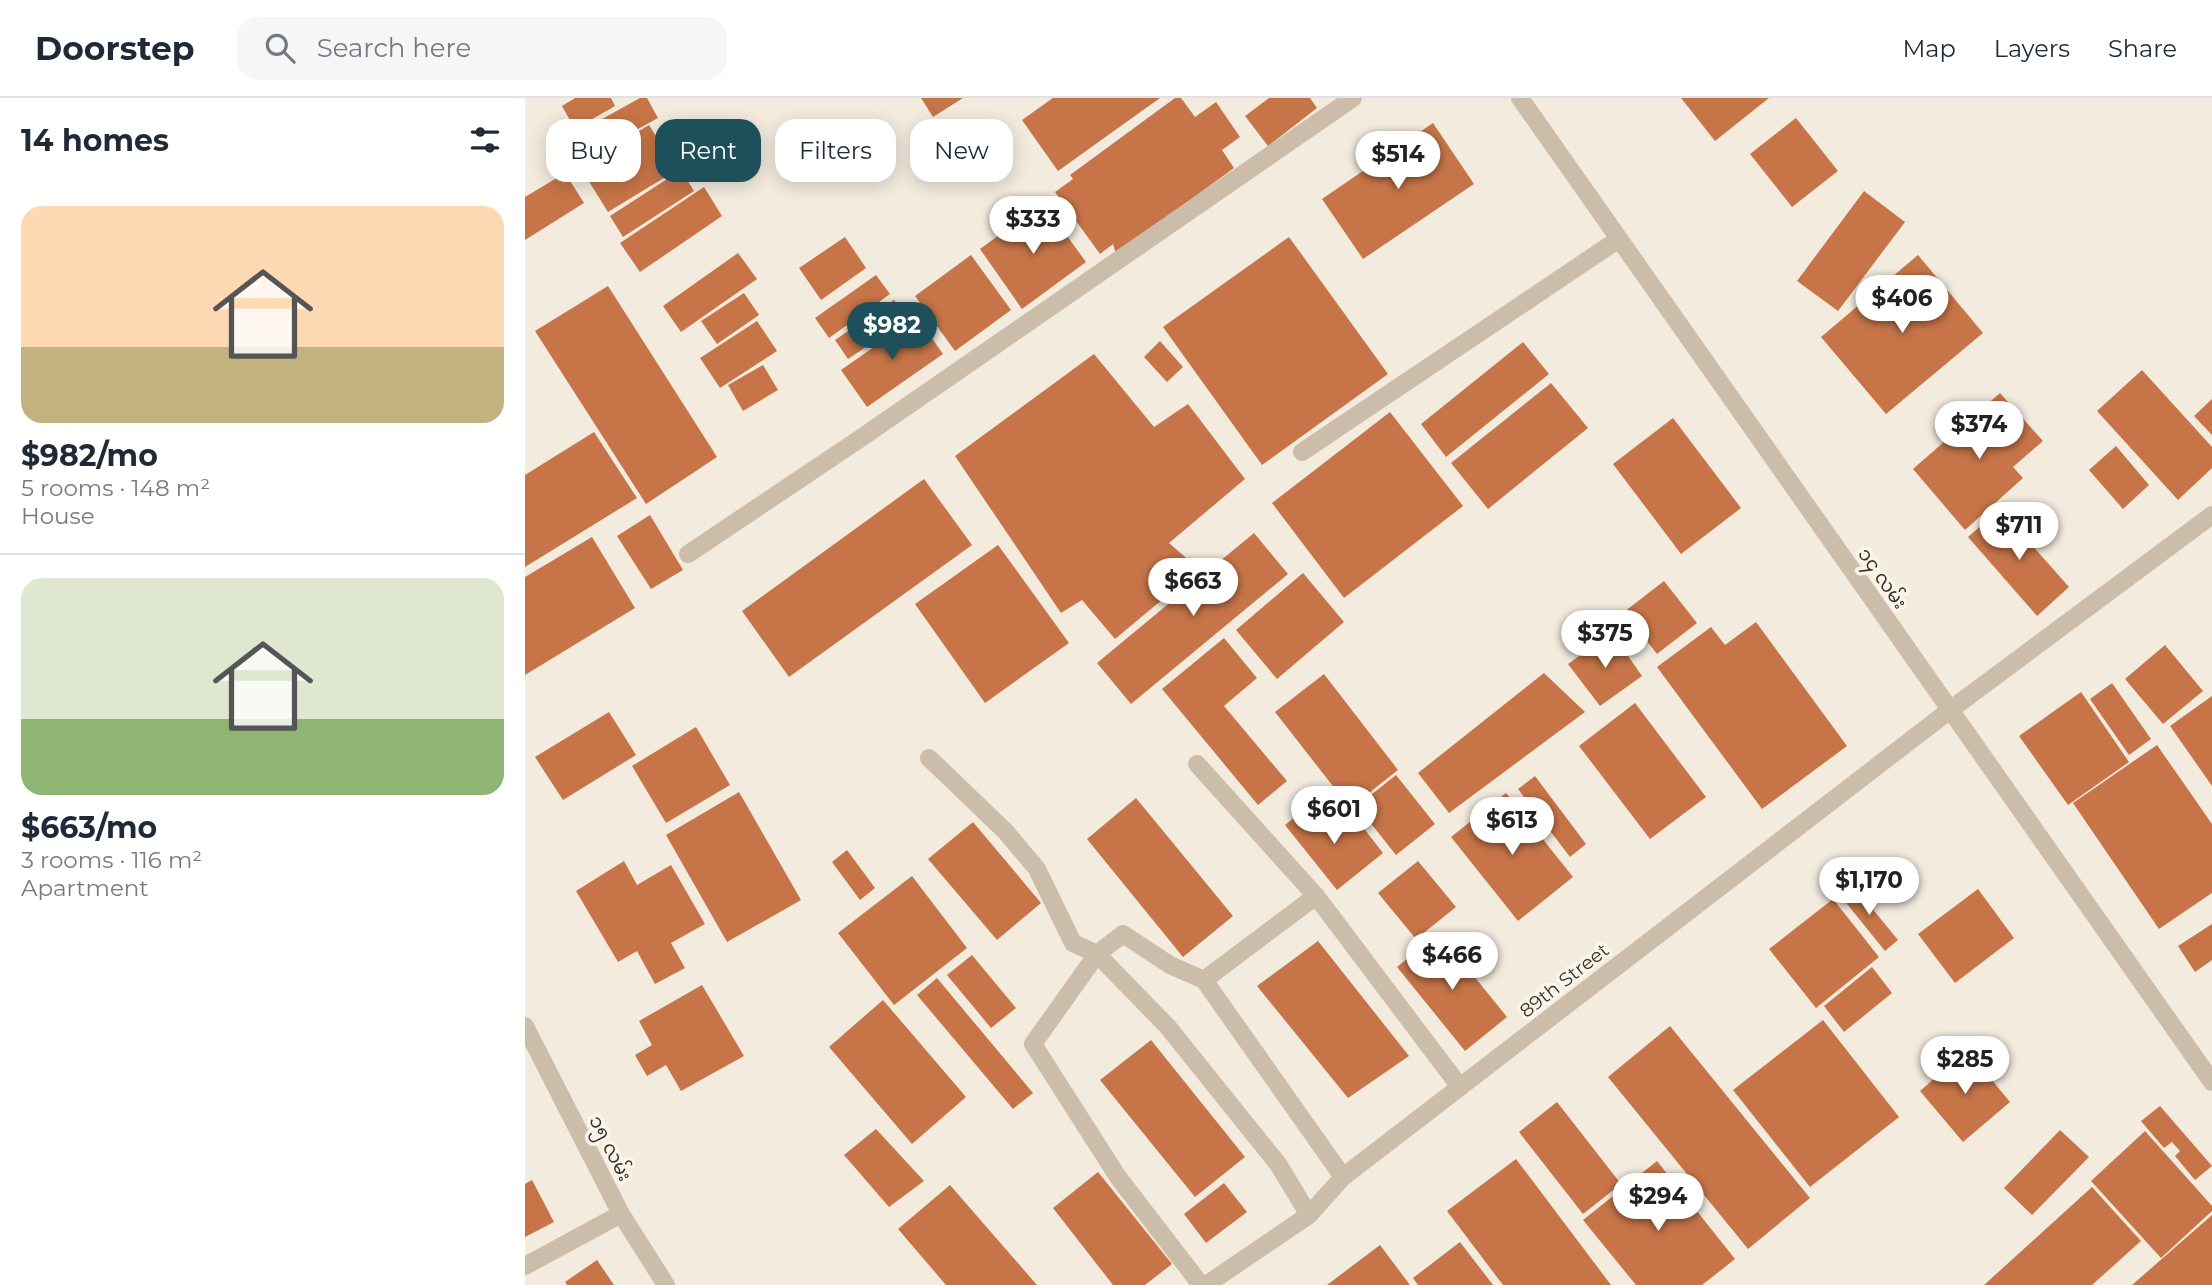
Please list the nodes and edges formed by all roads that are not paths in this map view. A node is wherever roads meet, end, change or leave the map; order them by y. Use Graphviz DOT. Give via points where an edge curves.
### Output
graph roads {
  1 [pos="1353,98"];
  2 [pos="1520,98"];
  3 [pos="1619,239"];
  4 [pos="1302,452"];
  5 [pos="2212,515"];
  6 [pos="688,554"];
  7 [pos="1950,710"];
  8 [pos="929,758"];
  9 [pos="1197,764"];
  10 [pos="1316,897"];
  11 [pos="1097,954"];
  12 [pos="1204,980"];
  13 [pos="525,1026"];
  14 [pos="2212,1082"];
  15 [pos="1460,1087"];
  16 [pos="1343,1177"];
  17 [pos="621,1214"];
  18 [pos="1309,1215"];
  19 [pos="525,1266"];
  20 [pos="666,1285"];
  21 [pos="1203,1285"];
  1 -- 6 [label="street"];
  2 -- 3 [label="street, ၁၄ လမ်း"];
  3 -- 4 [label="street"];
  3 -- 7 [label="street, ၁၄ လမ်း"];
  5 -- 7 [label="street, 89th Street"];
  7 -- 14 [label="street, ၁၄ လမ်း"];
  7 -- 15 [label="street, 89th Street"];
  8 -- 11 [label="street" via="1005,831 1037,869 1073,943"];
  9 -- 10 [label="street"];
  10 -- 12 [label="street"];
  10 -- 15 [label="street"];
  11 -- 12 [label="street" via="1123,934 1170,965"];
  11 -- 18 [label="street" via="1168,1027 1278,1164"];
  11 -- 21 [label="street" via="1033,1044 1118,1177"];
  12 -- 16 [label="street"];
  13 -- 17 [label="street, ၁၅ လမ်း"];
  15 -- 16 [label="street, 89th Street"];
  16 -- 18 [label="street, 89th Street"];
  17 -- 19 [label="street"];
  17 -- 20 [label="street, ၁၅ လမ်း"];
  18 -- 21 [label="street, 89th Street"];
}
